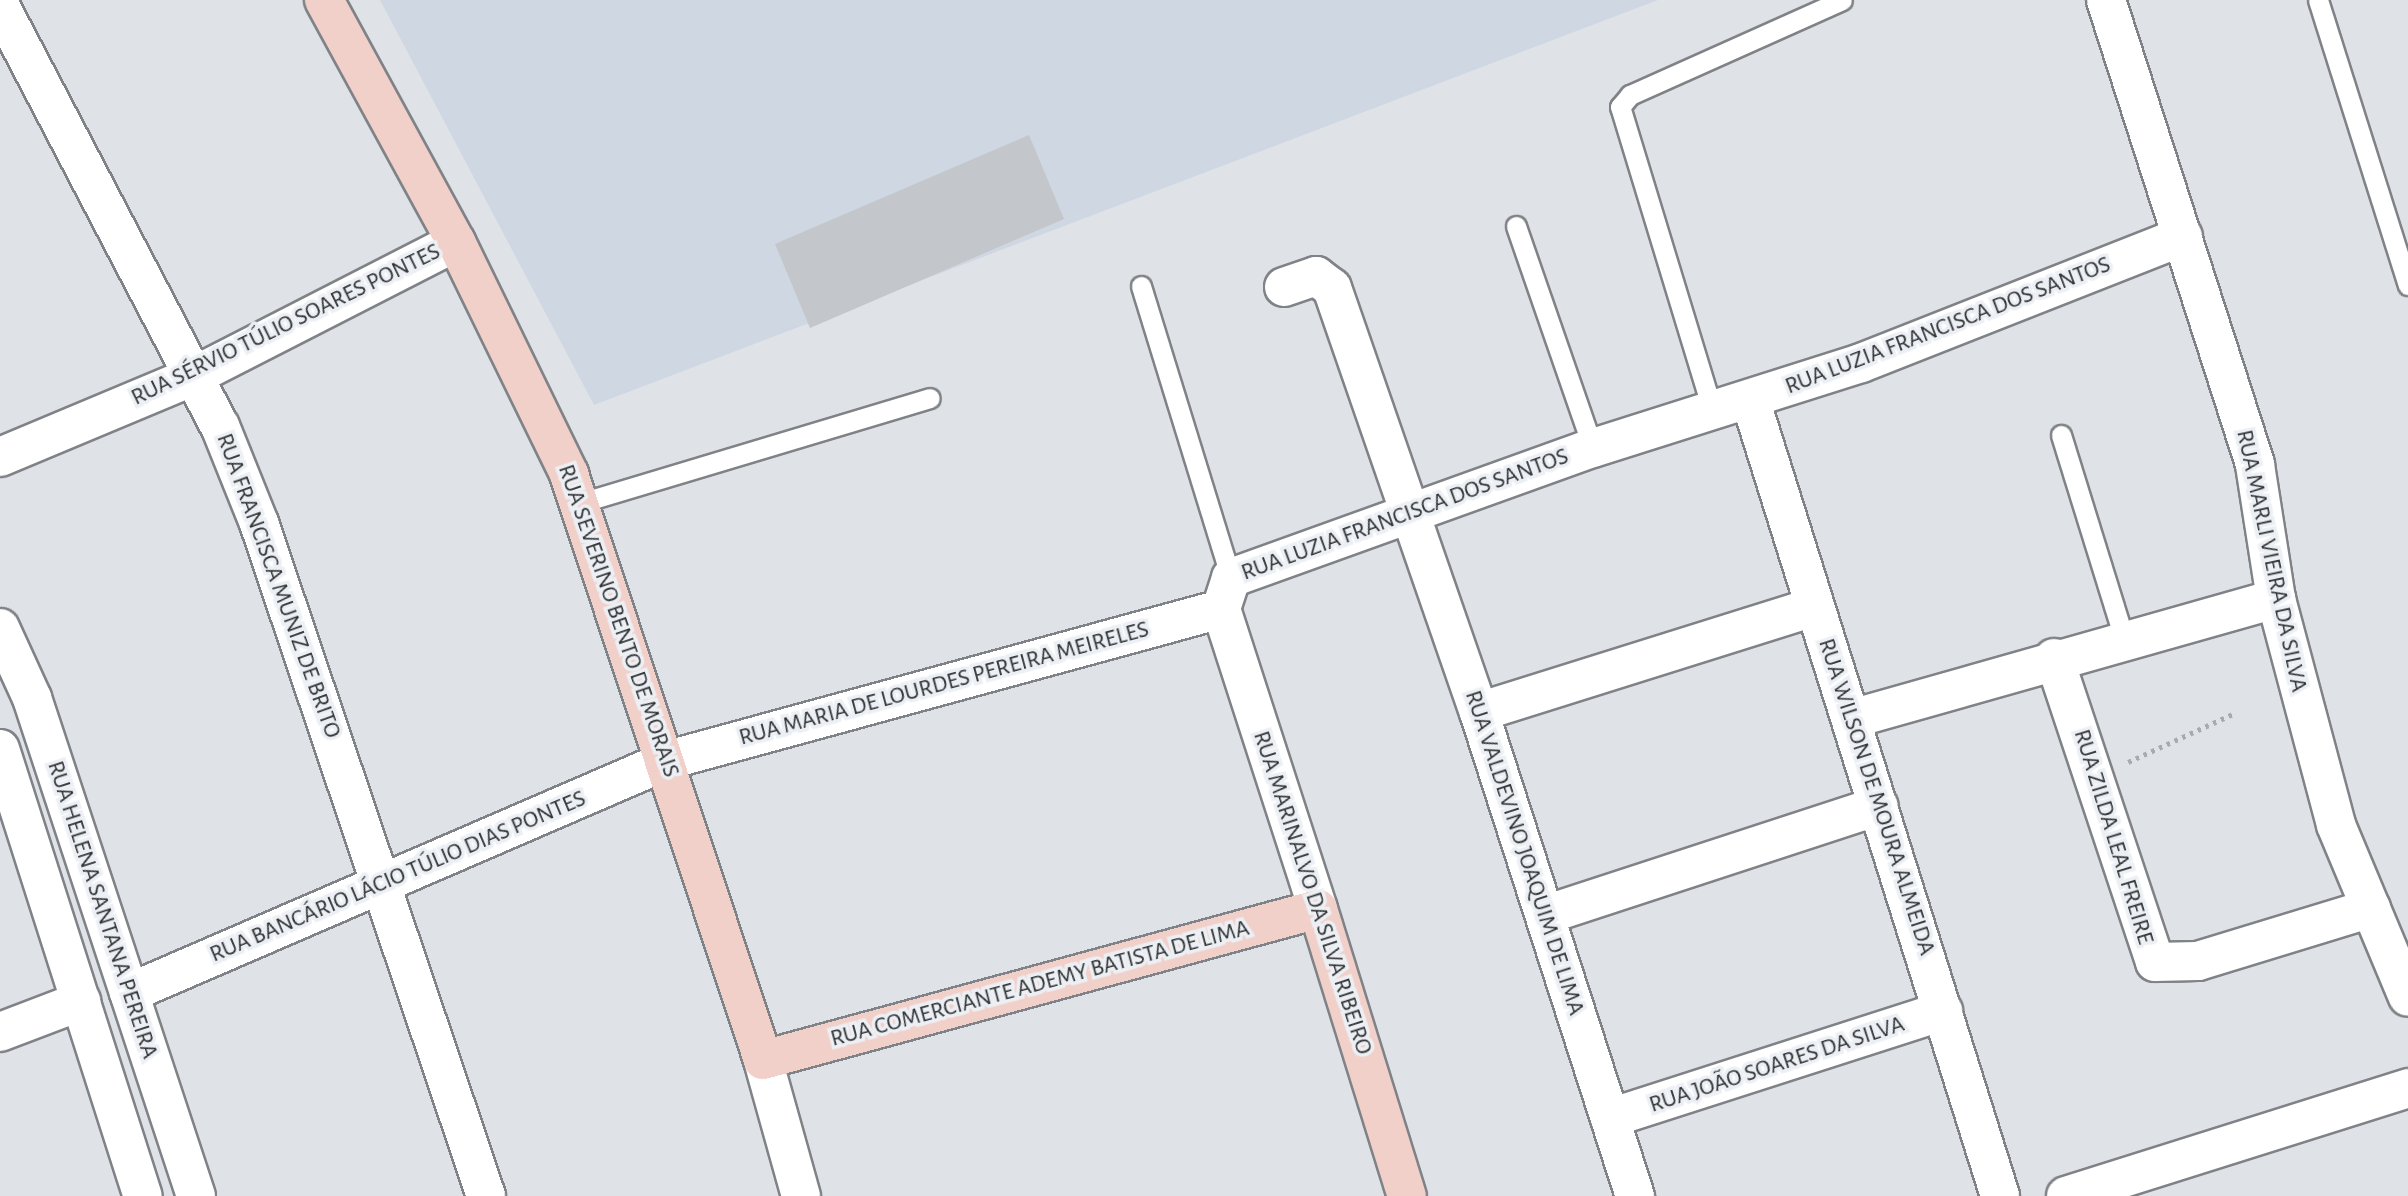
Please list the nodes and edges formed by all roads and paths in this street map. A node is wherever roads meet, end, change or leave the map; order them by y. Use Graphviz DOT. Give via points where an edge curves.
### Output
graph roads {
  1 [pos="324,0"];
  2 [pos="1842,0"];
  3 [pos="2106,0"];
  4 [pos="2318,0"];
  5 [pos="0,6"];
  6 [pos="1516,226"];
  7 [pos="2183,236"];
  8 [pos="456,242"];
  9 [pos="2408,285"];
  10 [pos="1141,286"];
  11 [pos="1284,287"];
  12 [pos="194,376"];
  13 [pos="930,398"];
  14 [pos="1750,399"];
  15 [pos="1712,409"];
  16 [pos="2061,435"];
  17 [pos="1593,448"];
  18 [pos="0,457"];
  19 [pos="580,503"];
  20 [pos="1410,511"];
  21 [pos="1225,592"];
  22 [pos="2276,598"];
  23 [pos="1815,607"];
  24 [pos="2124,638"];
  25 [pos="4,645"];
  26 [pos="2054,658"];
  27 [pos="1479,712"];
  28 [pos="2233,714"];
  29 [pos="1851,719"];
  30 [pos="0,748"];
  31 [pos="668,760"];
  32 [pos="2095,776"];
  33 [pos="1879,806"];
  34 [pos="383,883"];
  35 [pos="2371,908"];
  36 [pos="1318,909"];
  37 [pos="1545,915"];
  38 [pos="129,993"];
  39 [pos="2408,997"];
  40 [pos="81,1001"];
  41 [pos="1943,1012"];
  42 [pos="0,1032"];
  43 [pos="763,1060"];
  44 [pos="2408,1088"];
  45 [pos="1610,1118"];
  46 [pos="142,1196"];
  47 [pos="195,1196"];
  48 [pos="486,1196"];
  49 [pos="801,1196"];
  50 [pos="1407,1196"];
  51 [pos="1635,1196"];
  52 [pos="2000,1196"];
  53 [pos="2066,1196"];
  1 -- 8 [label="street, RUA SEVERINO BENTO DE MORAIS"];
  2 -- 15 [label="lane" via="1630,95 1620,107 1623,129"];
  3 -- 7 [label="street, RUA MARLI VIEIRA DA SILVA"];
  4 -- 9 [label="lane"];
  5 -- 12 [label="street, RUA FRANCISCA MUNIZ DE BRITO"];
  6 -- 17 [label="lane, RUA LUZIA FRANCISCA DOS SANTOS"];
  7 -- 14 [label="street, RUA LUZIA FRANCISCA DOS SANTOS" via="1947,331"];
  7 -- 22 [label="street, RUA MARLI VIEIRA DA SILVA" via="2255,465"];
  8 -- 12 [label="street, RUA SÉRVIO TÚLIO SOARES PONTES"];
  8 -- 19 [label="street, RUA SEVERINO BENTO DE MORAIS"];
  10 -- 21 [label="lane, RUA MARINALVO DA SILVA RIBEIRO"];
  11 -- 20 [label="street, RUA VALDEVINO JOAQUIM DE LIMA" via="1316,276 1332,288"];
  12 -- 18 [label="street, RUA SÉRVIO TÚLIO SOARES PONTES"];
  12 -- 34 [label="street, RUA FRANCISCA MUNIZ DE BRITO" via="259,523"];
  13 -- 19 [label="lane"];
  14 -- 15 [label="street, RUA LUZIA FRANCISCA DOS SANTOS"];
  14 -- 23 [label="street, RUA WILSON DE MOURA ALMEIDA"];
  15 -- 17 [label="street, RUA LUZIA FRANCISCA DOS SANTOS"];
  16 -- 24 [label="lane"];
  17 -- 20 [label="street, RUA LUZIA FRANCISCA DOS SANTOS"];
  19 -- 31 [label="street, RUA SEVERINO BENTO DE MORAIS"];
  20 -- 21 [label="street, RUA LUZIA FRANCISCA DOS SANTOS"];
  20 -- 27 [label="street, RUA VALDEVINO JOAQUIM DE LIMA"];
  21 -- 31 [label="street, RUA MARIA DE LOURDES PEREIRA MEIRELES"];
  21 -- 36 [label="street, RUA MARINALVO DA SILVA RIBEIRO"];
  22 -- 24 [label="street"];
  22 -- 35 [label="street, RUA MARLI VIEIRA DA SILVA" via="2336,825"];
  23 -- 27 [label="street"];
  23 -- 29 [label="street, RUA WILSON DE MOURA ALMEIDA"];
  24 -- 26 [label="street"];
  25 -- 38 [label="street, RUA HELENA SANTANA PEREIRA"];
  26 -- 29 [label="street"];
  26 -- 32 [label="street, RUA ZILDA LEAL FREIRE"];
  27 -- 37 [label="street, RUA VALDEVINO JOAQUIM DE LIMA"];
  28 -- 32 [label="path"];
  29 -- 33 [label="street, RUA WILSON DE MOURA ALMEIDA"];
  30 -- 40 [label="street, RUA HELENA SANTANA PEREIRA"];
  31 -- 34 [label="street, RUA BANCÁRIO LÁCIO TÚLIO DIAS PONTES"];
  31 -- 43 [label="street, RUA SEVERINO BENTO DE MORAIS"];
  32 -- 35 [label="street, RUA ZILDA LEAL FREIRE" via="2155,962 2197,961"];
  33 -- 37 [label="street"];
  33 -- 41 [label="street, RUA WILSON DE MOURA ALMEIDA"];
  34 -- 38 [label="street, RUA BANCÁRIO LÁCIO TÚLIO DIAS PONTES"];
  34 -- 48 [label="street, RUA FRANCISCA MUNIZ DE BRITO"];
  35 -- 39 [label="street, RUA MARLI VIEIRA DA SILVA"];
  36 -- 43 [label="street, RUA COMERCIANTE ADEMY BATISTA DE LIMA"];
  36 -- 50 [label="street, RUA MARINALVO DA SILVA RIBEIRO"];
  37 -- 45 [label="street, RUA VALDEVINO JOAQUIM DE LIMA"];
  38 -- 47 [label="street, RUA HELENA SANTANA PEREIRA"];
  40 -- 42 [label="street"];
  40 -- 46 [label="street, RUA HELENA SANTANA PEREIRA"];
  41 -- 45 [label="street, RUA JOÃO SOARES DA SILVA"];
  41 -- 52 [label="street, RUA WILSON DE MOURA ALMEIDA"];
  43 -- 49 [label="street, RUA SEVERINO BENTO DE MORAIS"];
  44 -- 53 [label="street"];
  45 -- 51 [label="street, RUA VALDEVINO JOAQUIM DE LIMA"];
}
